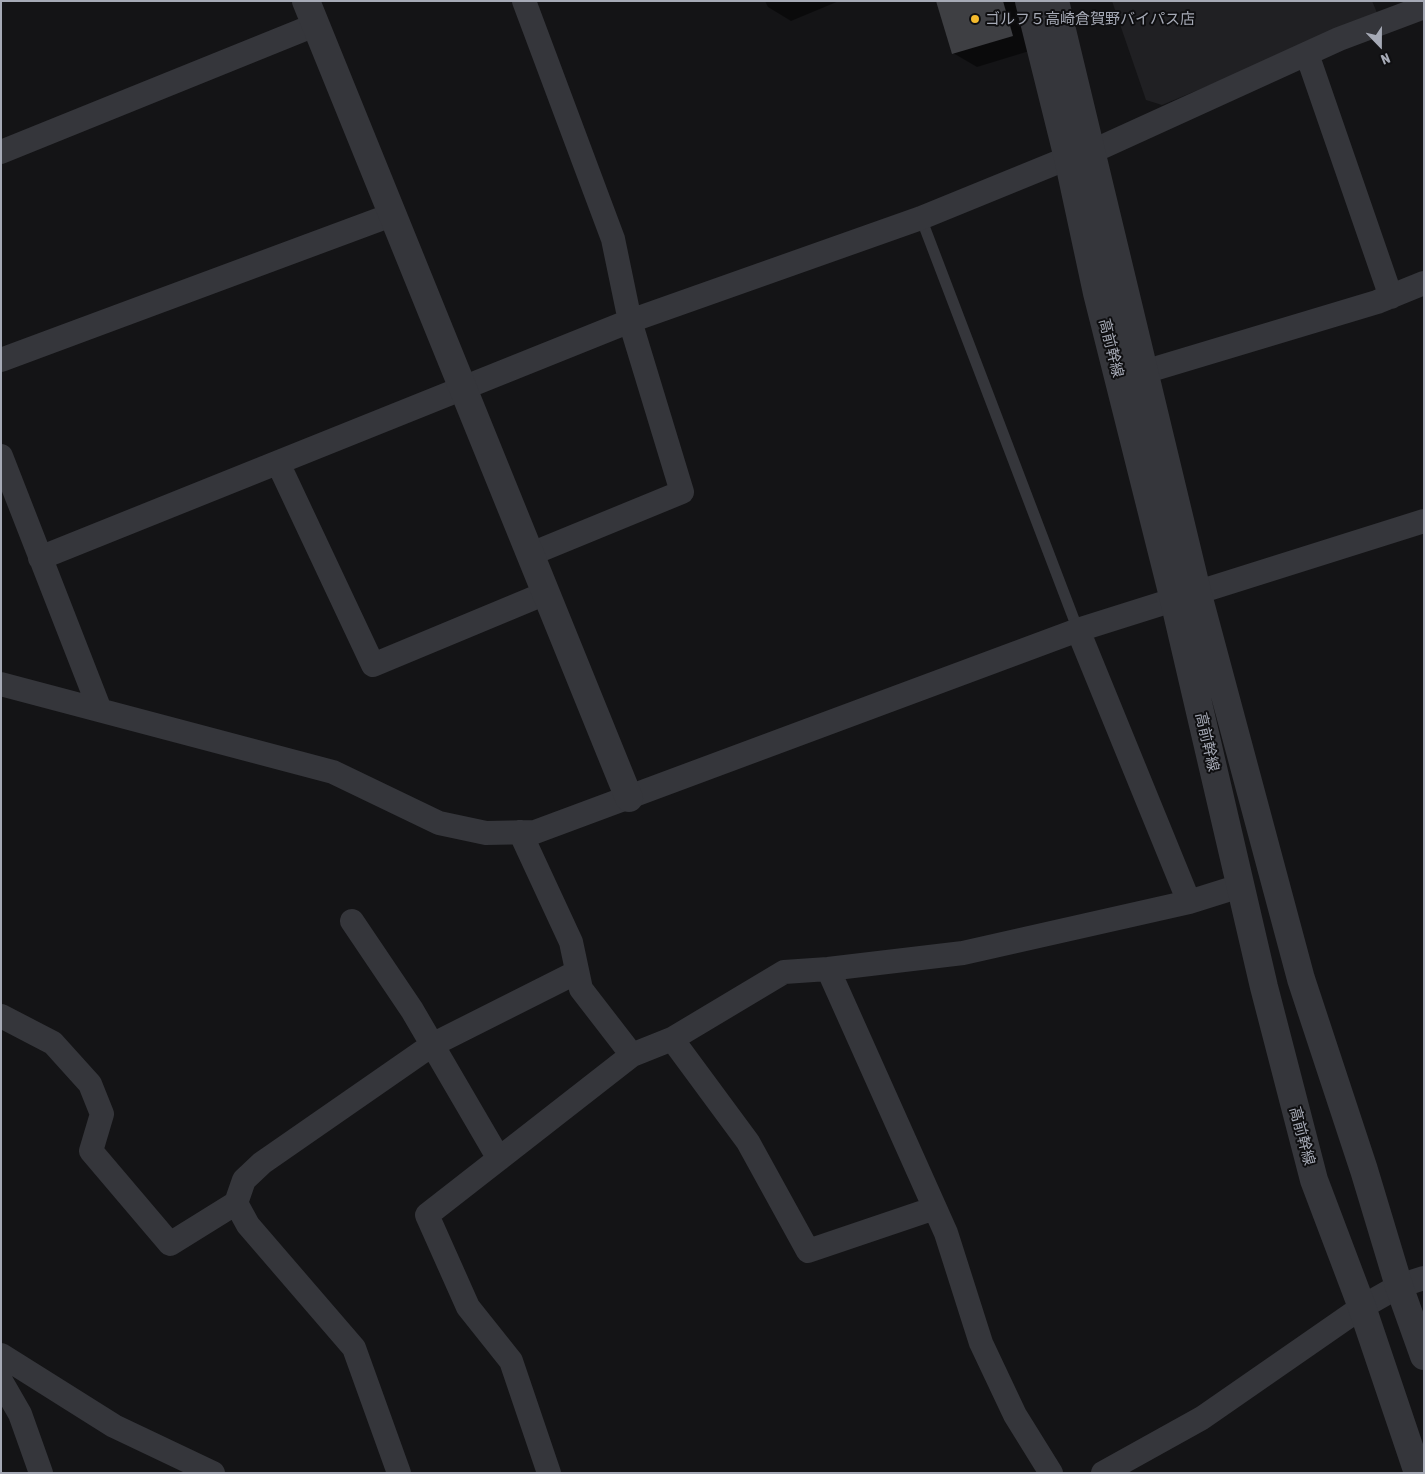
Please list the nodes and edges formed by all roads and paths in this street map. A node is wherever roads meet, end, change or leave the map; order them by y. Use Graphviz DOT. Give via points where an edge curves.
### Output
graph roads {
  1 [pos="524,1"];
  2 [pos="1030,1"];
  3 [pos="1054,1"];
  4 [pos="1424,7"];
  5 [pos="310,13"];
  6 [pos="1307,54"];
  7 [pos="1,152"];
  8 [pos="1079,155"];
  9 [pos="394,214"];
  10 [pos="921,218"];
  11 [pos="1424,283"];
  12 [pos="1391,296"];
  13 [pos="630,321"];
  14 [pos="1,360"];
  15 [pos="1144,372"];
  16 [pos="464,389"];
  17 [pos="1,456"];
  18 [pos="278,463"];
  19 [pos="1424,521"];
  20 [pos="531,554"];
  21 [pos="40,558"];
  22 [pos="546,593"];
  23 [pos="1186,596"];
  24 [pos="1078,630"];
  25 [pos="1,684"];
  26 [pos="100,710"];
  27 [pos="629,798"];
  28 [pos="520,832"];
  29 [pos="1240,886"];
  30 [pos="1189,902"];
  31 [pos="352,922"];
  32 [pos="828,969"];
  33 [pos="577,972"];
  34 [pos="1,1016"];
  35 [pos="672,1038"];
  36 [pos="432,1045"];
  37 [pos="632,1055"];
  38 [pos="499,1160"];
  39 [pos="236,1203"];
  40 [pos="935,1208"];
  41 [pos="1411,1282"];
  42 [pos="1362,1307"];
  43 [pos="1,1355"];
  44 [pos="1424,1356"];
  45 [pos="1,1381"];
  46 [pos="41,1473"];
  47 [pos="213,1473"];
  48 [pos="399,1473"];
  49 [pos="549,1473"];
  50 [pos="1051,1473"];
  51 [pos="1103,1473"];
  52 [pos="1418,1473"];
  1 -- 13 [label="street" via="613,239"];
  2 -- 8 [label="street, 高前幹線"];
  3 -- 8 [label="street, 高前幹線"];
  4 -- 6 [label="street"];
  5 -- 7 [label="street"];
  5 -- 9 [label="street"];
  6 -- 8 [label="street"];
  6 -- 12 [label="street"];
  8 -- 10 [label="street"];
  8 -- 15 [label="street, 高前幹線"];
  8 -- 23 [label="street, 高前幹線" via="1097,293"];
  9 -- 14 [label="street"];
  9 -- 16 [label="street"];
  10 -- 13 [label="street"];
  10 -- 24 [label="lane"];
  11 -- 12 [label="street"];
  12 -- 15 [label="street"];
  13 -- 16 [label="street"];
  13 -- 20 [label="street" via="682,492"];
  15 -- 23 [label="street, 高前幹線"];
  16 -- 18 [label="street"];
  16 -- 20 [label="street"];
  17 -- 21 [label="street"];
  18 -- 21 [label="street"];
  18 -- 22 [label="street" via="373,665"];
  19 -- 23 [label="street"];
  20 -- 22 [label="street"];
  21 -- 26 [label="street"];
  22 -- 27 [label="street"];
  23 -- 24 [label="street"];
  23 -- 29 [label="street, 高前幹線"];
  23 -- 41 [label="street, 高前幹線" via="1301,979 1364,1170"];
  24 -- 27 [label="street"];
  24 -- 30 [label="street"];
  25 -- 26 [label="street"];
  26 -- 28 [label="street" via="334,772 439,823 486,833"];
  27 -- 28 [label="street" via="535,832"];
  28 -- 33 [label="street" via="571,942"];
  29 -- 30 [label="street"];
  29 -- 42 [label="street, 高前幹線" via="1314,1180"];
  30 -- 32 [label="street" via="964,953"];
  31 -- 36 [label="street"];
  32 -- 35 [label="street" via="784,972"];
  32 -- 40 [label="street"];
  33 -- 36 [label="street"];
  33 -- 37 [label="street" via="581,989"];
  34 -- 39 [label="street" via="53,1043 90,1084 102,1114 91,1151 170,1244"];
  35 -- 37 [label="street"];
  35 -- 40 [label="street" via="748,1142 808,1251"];
  36 -- 38 [label="street"];
  36 -- 39 [label="street" via="262,1163 244,1180"];
  37 -- 38 [label="street"];
  38 -- 49 [label="street" via="427,1215 468,1307 511,1361"];
  39 -- 48 [label="street" via="248,1226 354,1348"];
  40 -- 50 [label="street" via="981,1343 1015,1415"];
  41 -- 42 [label="street"];
  41 -- 44 [label="street, 高前幹線"];
  42 -- 51 [label="street" via="1202,1418"];
  42 -- 52 [label="street, 高前幹線"];
  43 -- 47 [label="street" via="114,1426"];
  45 -- 46 [label="street" via="20,1414"];
}
